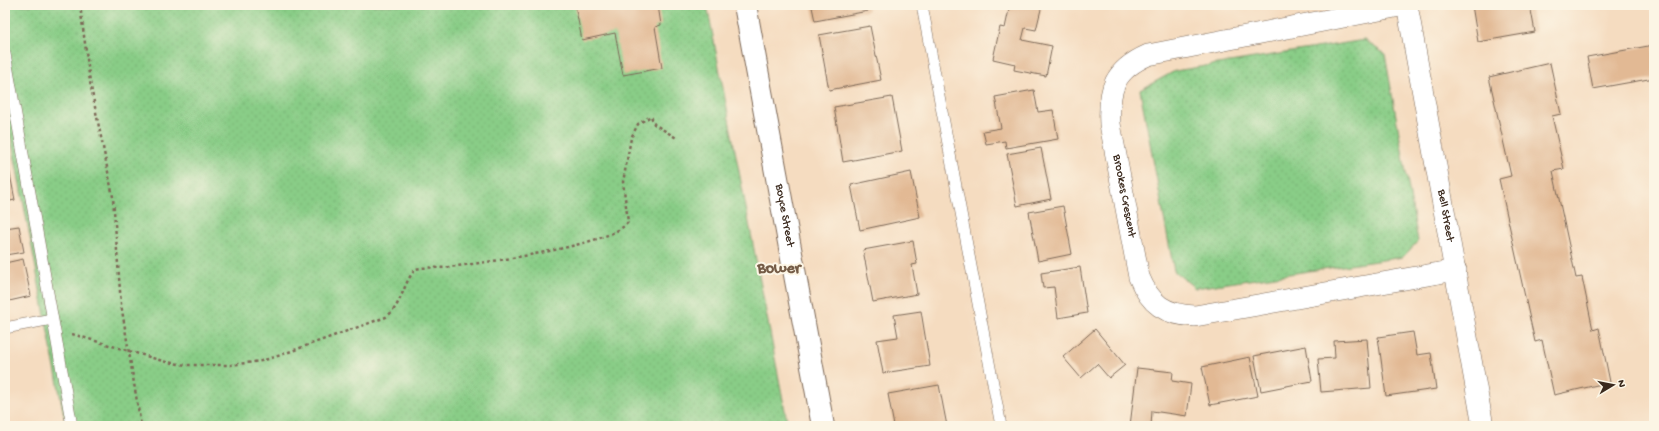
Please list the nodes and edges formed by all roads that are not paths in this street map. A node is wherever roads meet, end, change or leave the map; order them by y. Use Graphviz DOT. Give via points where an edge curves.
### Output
graph roads {
  1 [pos="745,5"];
  2 [pos="922,5"];
  3 [pos="1406,5"];
  4 [pos="5,54"];
  5 [pos="1456,270"];
  6 [pos="52,319"];
  7 [pos="5,328"];
  8 [pos="72,426"];
  9 [pos="823,426"];
  10 [pos="1001,426"];
  11 [pos="1483,426"];
  1 -- 9 [label="street, Boyce Street"];
  2 -- 10 [label="lane"];
  3 -- 5 [label="street, Bell Street"];
  3 -- 5 [label="street, Brookes Crescent" via="1148,55 1133,63 1118,76 1111,90 1110,124 1139,277 1145,293 1164,309 1185,316 1195,316"];
  4 -- 6 [label="lane"];
  5 -- 11 [label="street, Bell Street"];
  6 -- 7 [label="lane"];
  6 -- 8 [label="lane"];
}
